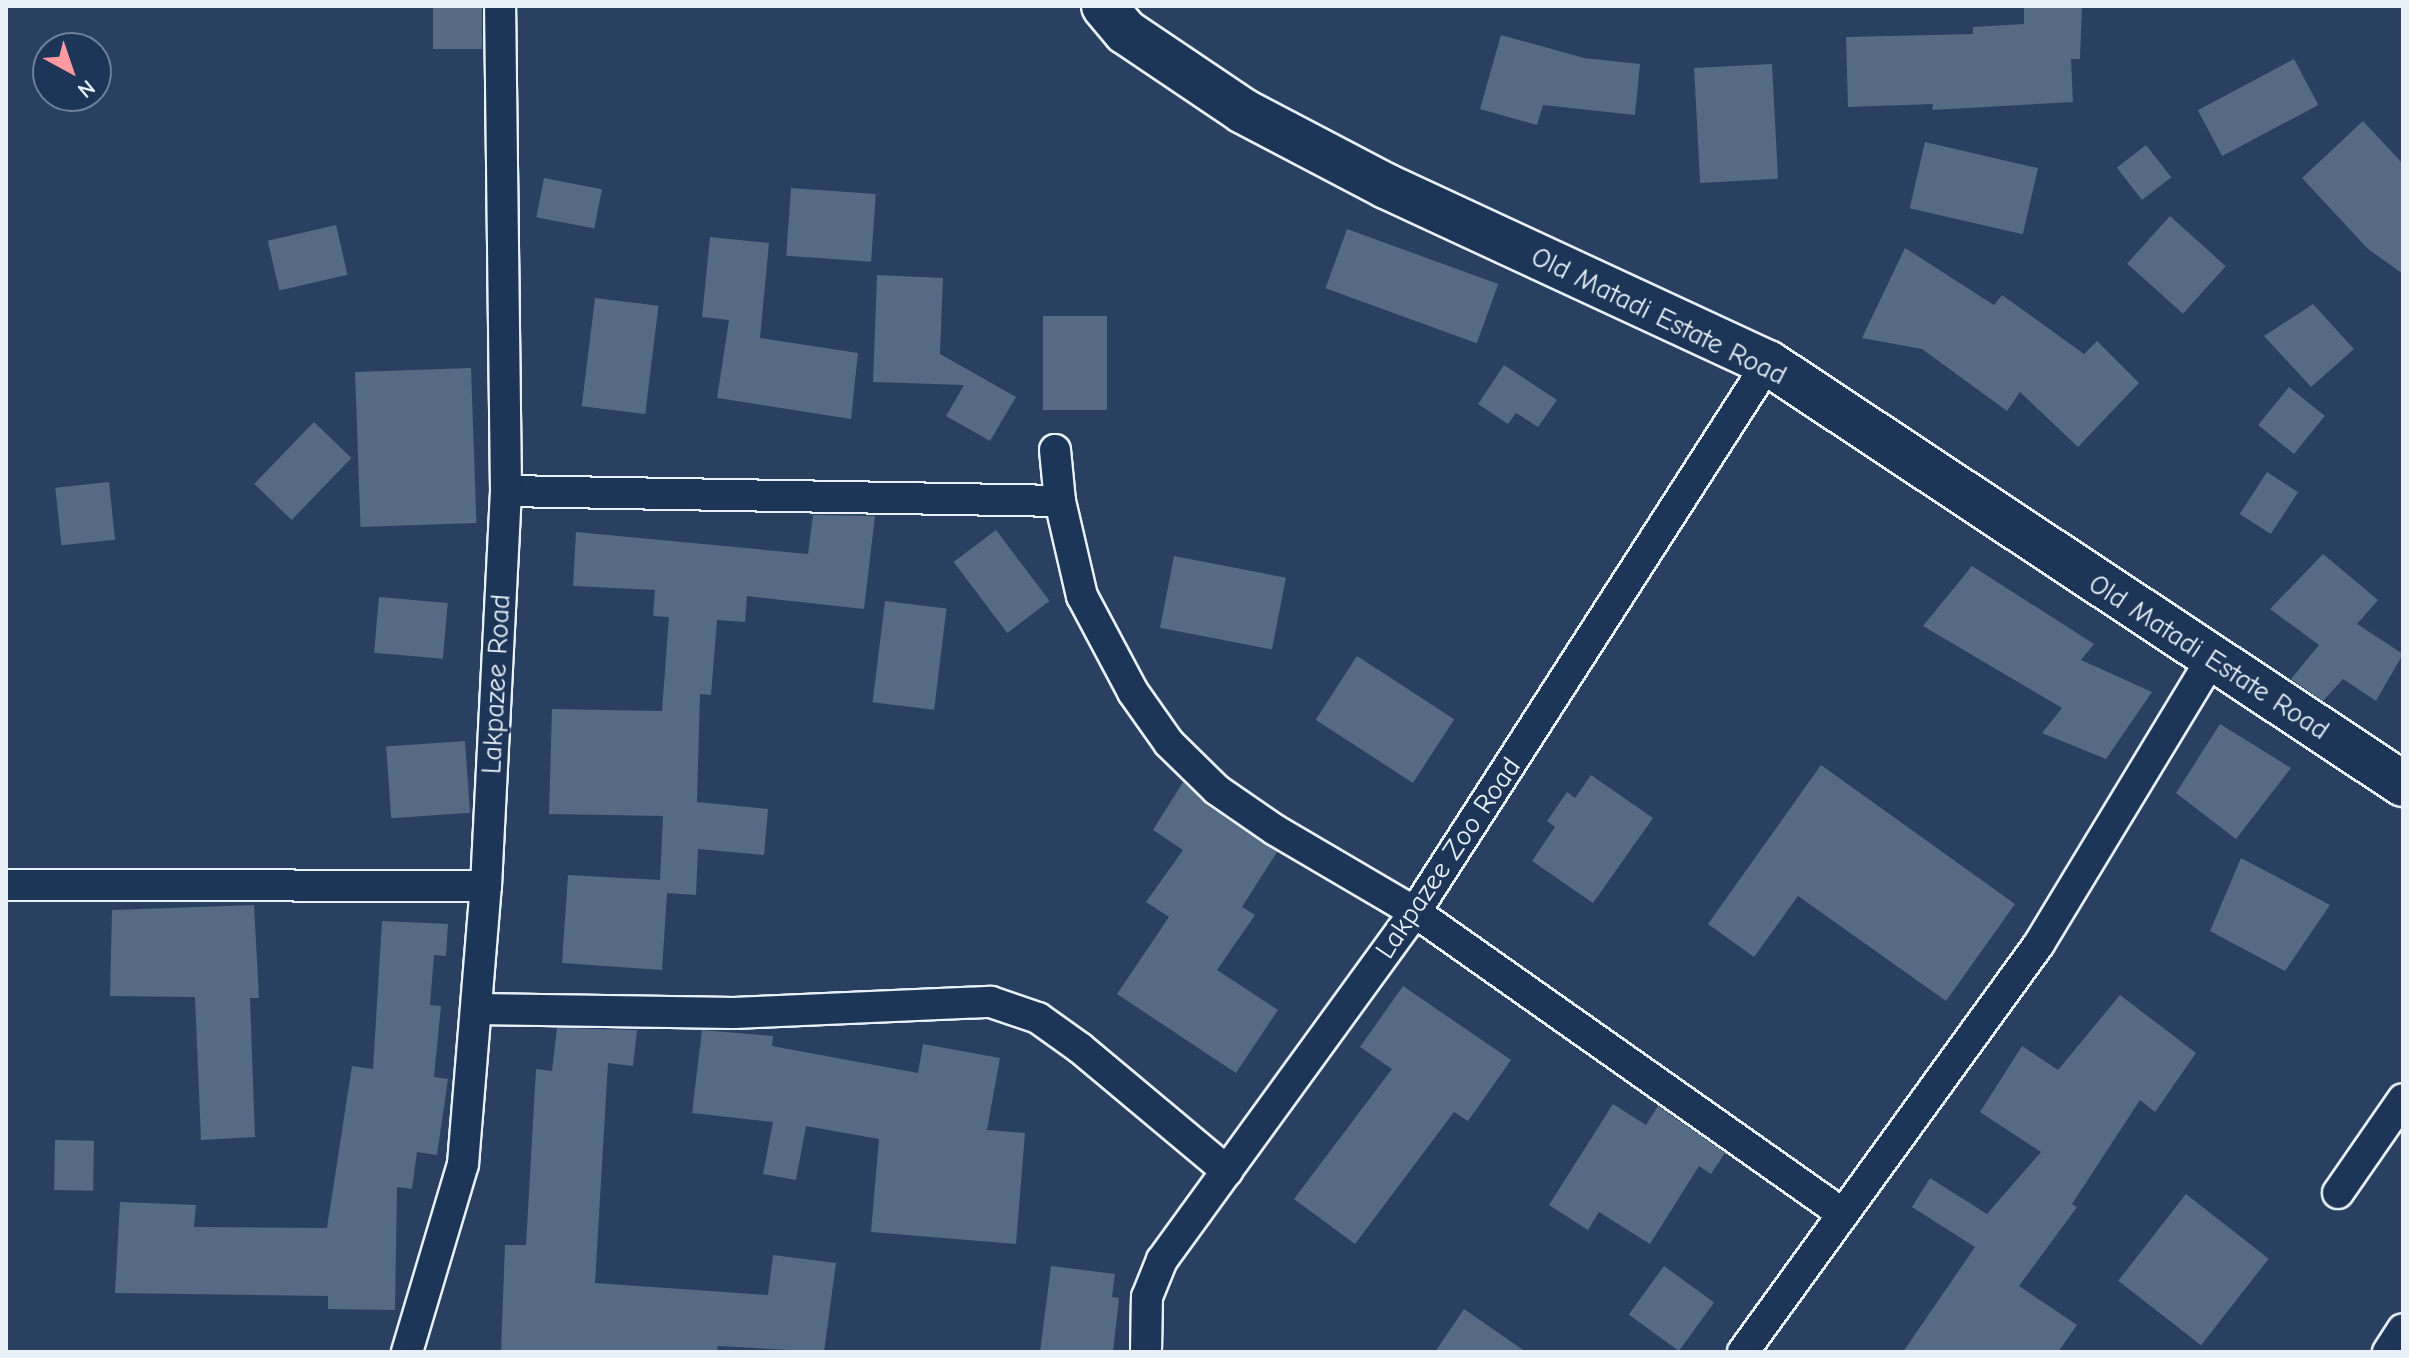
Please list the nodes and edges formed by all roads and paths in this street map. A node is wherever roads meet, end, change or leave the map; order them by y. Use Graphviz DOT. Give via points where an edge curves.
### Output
graph roads {
  1 [pos="500,6"];
  2 [pos="1104,6"];
  3 [pos="1768,363"];
  4 [pos="1055,450"];
  5 [pos="506,491"];
  6 [pos="1060,501"];
  7 [pos="2211,660"];
  8 [pos="2403,784"];
  9 [pos="6,885"];
  10 [pos="486,886"];
  11 [pos="1415,912"];
  12 [pos="477,1009"];
  13 [pos="2403,1099"];
  14 [pos="1227,1171"];
  15 [pos="2338,1193"];
  16 [pos="1843,1214"];
  17 [pos="2403,1329"];
  18 [pos="407,1352"];
  19 [pos="1146,1352"];
  20 [pos="1743,1352"];
  21 [pos="2388,1352"];
  1 -- 5 [label="street, Lakpazee Road"];
  2 -- 3 [label="street, Old Matadi Estate Road" via="1126,32 1243,111 1386,186"];
  3 -- 7 [label="street, Old Matadi Estate Road"];
  3 -- 11 [label="street, Lakpazee Zoo Road"];
  4 -- 6 [label="street"];
  5 -- 6 [label="street"];
  5 -- 10 [label="street, Lakpazee Road"];
  6 -- 11 [label="street" via="1082,596 1133,692 1169,743 1217,790 1275,830"];
  7 -- 8 [label="street, Old Matadi Estate Road"];
  7 -- 16 [label="street" via="2039,944"];
  9 -- 10 [label="street"];
  10 -- 12 [label="street, Lakpazee Road"];
  11 -- 14 [label="street, Lakpazee Zoo Road"];
  11 -- 16 [label="street"];
  12 -- 14 [label="street" via="734,1013 991,1002 1038,1018 1070,1040"];
  12 -- 18 [label="street, Lakpazee Road" via="463,1164"];
  13 -- 15 [label="street"];
  14 -- 19 [label="street, Lakpazee Zoo Road" via="1162,1260 1147,1297"];
  16 -- 20 [label="street"];
  17 -- 21 [label="street"];
}
